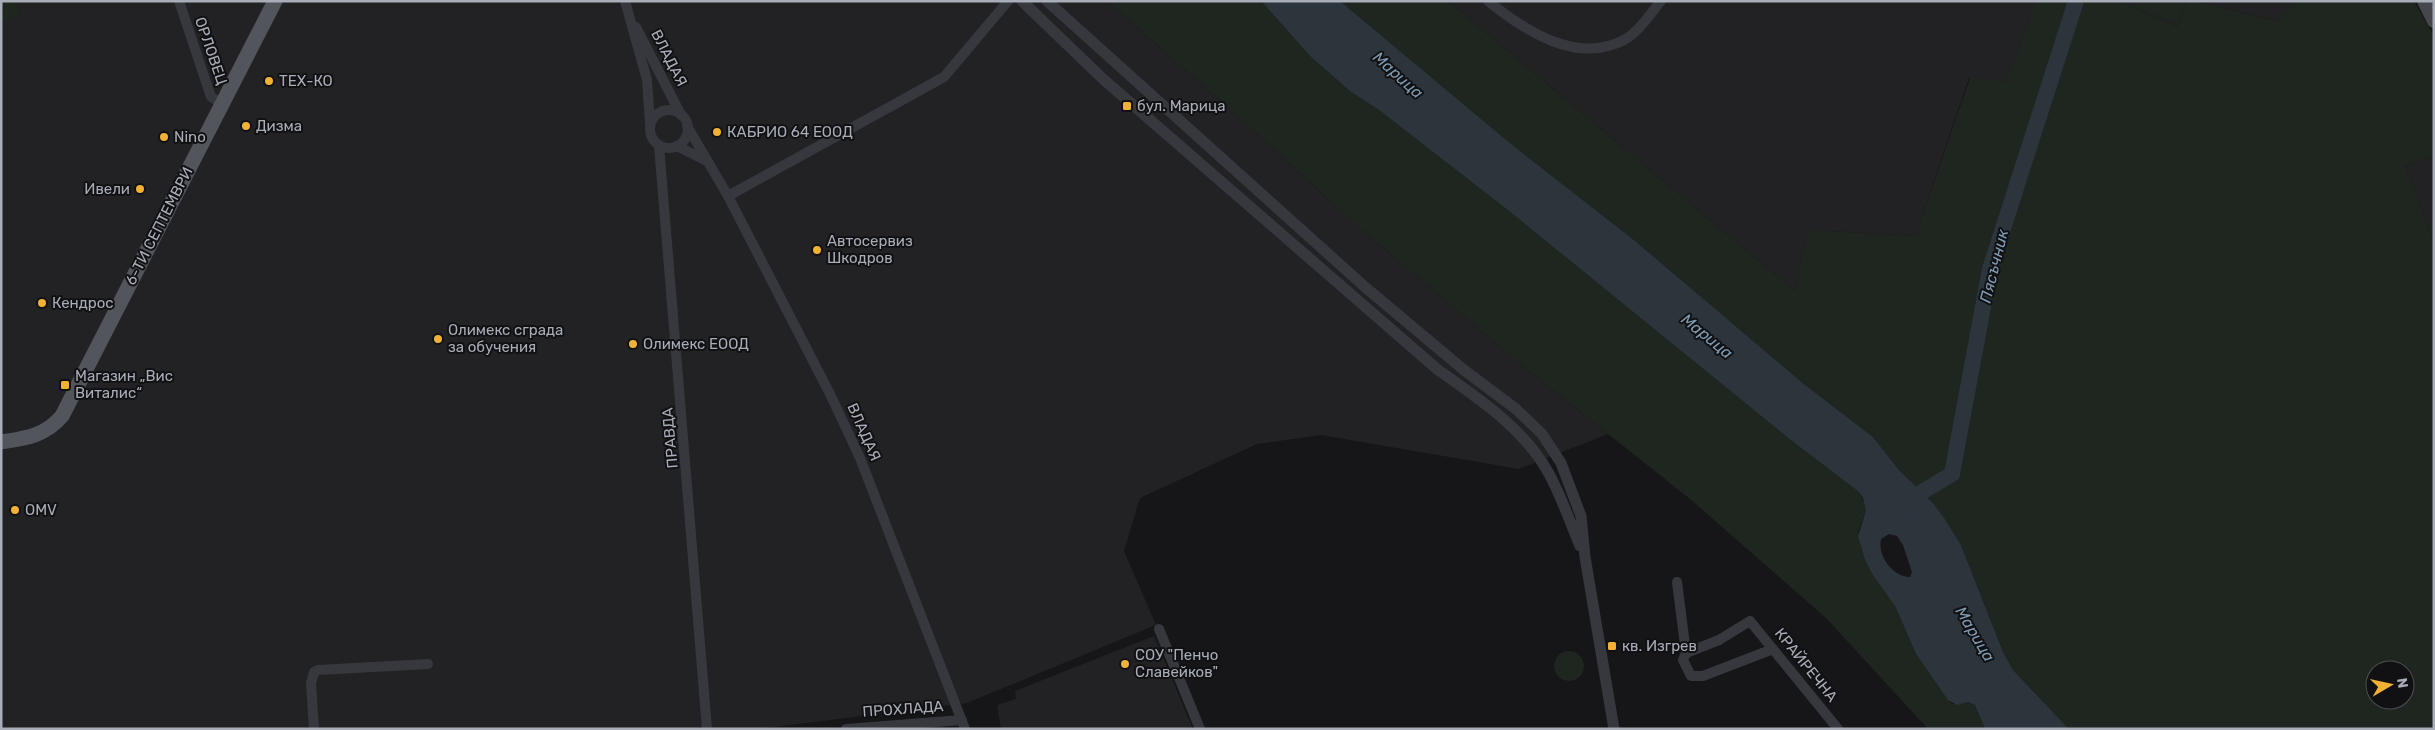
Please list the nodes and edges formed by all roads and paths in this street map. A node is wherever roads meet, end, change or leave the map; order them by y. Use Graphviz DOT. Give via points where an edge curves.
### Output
graph roads {
  1 [pos="179,1"];
  2 [pos="275,1"];
  3 [pos="625,1"];
  4 [pos="1008,1"];
  5 [pos="1022,1"];
  6 [pos="1047,1"];
  7 [pos="1488,1"];
  8 [pos="1661,1"];
  9 [pos="2424,1"];
  10 [pos="629,15"];
  11 [pos="2434,21"];
  12 [pos="223,104"];
  13 [pos="681,115"];
  14 [pos="650,124"];
  15 [pos="687,126"];
  16 [pos="659,146"];
  17 [pos="677,146"];
  18 [pos="707,161"];
  19 [pos="728,196"];
  20 [pos="1,442"];
  21 [pos="1585,557"];
  22 [pos="1677,582"];
  23 [pos="1159,629"];
  24 [pos="1773,649"];
  25 [pos="1686,653"];
  26 [pos="428,664"];
  27 [pos="963,724"];
  28 [pos="314,729"];
  29 [pos="707,729"];
  30 [pos="846,729"];
  31 [pos="1200,729"];
  32 [pos="1614,729"];
  33 [pos="1838,729"];
  1 -- 12 [label="street, ОРЛОВЕЦ" via="211,97"];
  2 -- 12 [label="main road, 6-ТИ СЕПТЕМВРИ"];
  3 -- 10 [label="street, ВЛАДАЯ"];
  4 -- 19 [label="street" via="944,77"];
  5 -- 21 [label="street" via="1103,79 1436,369 1495,411 1522,436 1548,471"];
  6 -- 21 [label="street" via="1365,287 1516,409 1542,434 1561,463 1581,516"];
  7 -- 8 [label="street" via="1514,23 1548,41 1594,47 1624,39"];
  9 -- 11 [label="main road"];
  10 -- 13 [label="street, ВЛАДАЯ"];
  10 -- 14 [label="street, ВЛАДАЯ" via="646,80"];
  12 -- 20 [label="main road, 6-ТИ СЕПТЕМВРИ" via="62,416 45,432"];
  13 -- 14 [label="street, ВЛАДАЯ" via="663,111"];
  13 -- 15 [label="street, ВЛАДАЯ"];
  14 -- 16 [label="street, ВЛАДАЯ" via="651,137"];
  15 -- 17 [label="street" via="686,138"];
  15 -- 18 [label="street, ВЛАДАЯ"];
  16 -- 17 [label="street"];
  16 -- 29 [label="street, ПРАВДА"];
  17 -- 18 [label="street"];
  18 -- 19 [label="street, ВЛАДАЯ"];
  19 -- 27 [label="street, ВЛАДАЯ" via="860,458"];
  21 -- 32 [label="street"];
  22 -- 25 [label="street"];
  23 -- 31 [label="street"];
  24 -- 25 [label="street, КРАЙРЕЧНА" via="1750,621 1718,640"];
  24 -- 25 [label="street" via="1703,676 1691,676 1686,670 1683,660"];
  24 -- 33 [label="street, КРАЙРЕЧНА"];
  26 -- 28 [label="street" via="314,672 311,683"];
  27 -- 30 [label="street, ПРОХЛАДА"];
}
